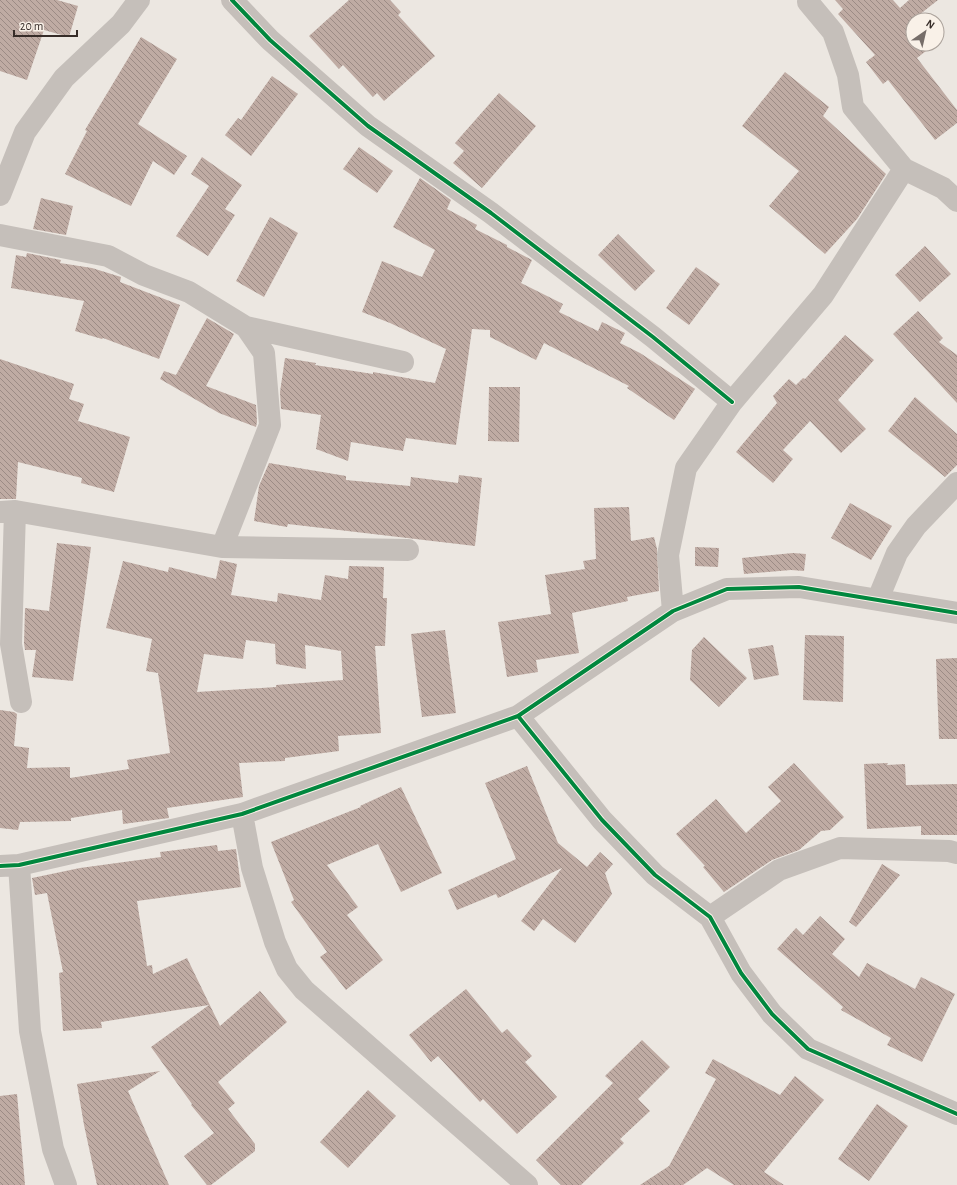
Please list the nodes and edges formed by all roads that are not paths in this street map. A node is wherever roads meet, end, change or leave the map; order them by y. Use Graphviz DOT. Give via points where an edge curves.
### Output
graph roads {
  1 [pos="139,0"];
  2 [pos="232,0"];
  3 [pos="808,2"];
  4 [pos="904,169"];
  5 [pos="0,195"];
  6 [pos="957,202"];
  7 [pos="0,235"];
  8 [pos="246,327"];
  9 [pos="403,362"];
  10 [pos="732,402"];
  11 [pos="957,483"];
  12 [pos="7,512"];
  13 [pos="222,547"];
  14 [pos="408,550"];
  15 [pos="878,599"];
  16 [pos="673,611"];
  17 [pos="957,613"];
  18 [pos="21,702"];
  19 [pos="518,716"];
  20 [pos="242,814"];
  21 [pos="957,853"];
  22 [pos="9,865"];
  23 [pos="710,917"];
  24 [pos="957,1114"];
  25 [pos="66,1185"];
  26 [pos="528,1185"];
  1 -- 5 [label="street" via="121,24 64,78 25,132"];
  2 -- 10 [label="street" via="270,40 368,126 498,218 653,337"];
  3 -- 4 [label="street" via="833,32 848,75 852,107"];
  4 -- 6 [label="street" via="943,188"];
  4 -- 10 [label="street" via="823,295"];
  7 -- 8 [label="street" via="108,256 144,275 189,292"];
  8 -- 9 [label="street"];
  8 -- 13 [label="street" via="264,353 270,425"];
  10 -- 16 [label="street" via="686,468 668,555"];
  11 -- 15 [label="street" via="916,526 897,553"];
  12 -- 13 [label="street"];
  12 -- 18 [label="street" via="10,644"];
  13 -- 14 [label="street"];
  15 -- 16 [label="street" via="799,587 727,589"];
  15 -- 17 [label="street"];
  16 -- 19 [label="street"];
  19 -- 20 [label="street"];
  19 -- 23 [label="street" via="602,820 655,875"];
  20 -- 22 [label="street"];
  20 -- 26 [label="street" via="252,868 275,942 287,969 304,990"];
  21 -- 23 [label="street" via="840,848 779,870"];
  22 -- 25 [label="street" via="30,1031 53,1149"];
  23 -- 24 [label="street" via="741,973 772,1014 808,1049"];
}
